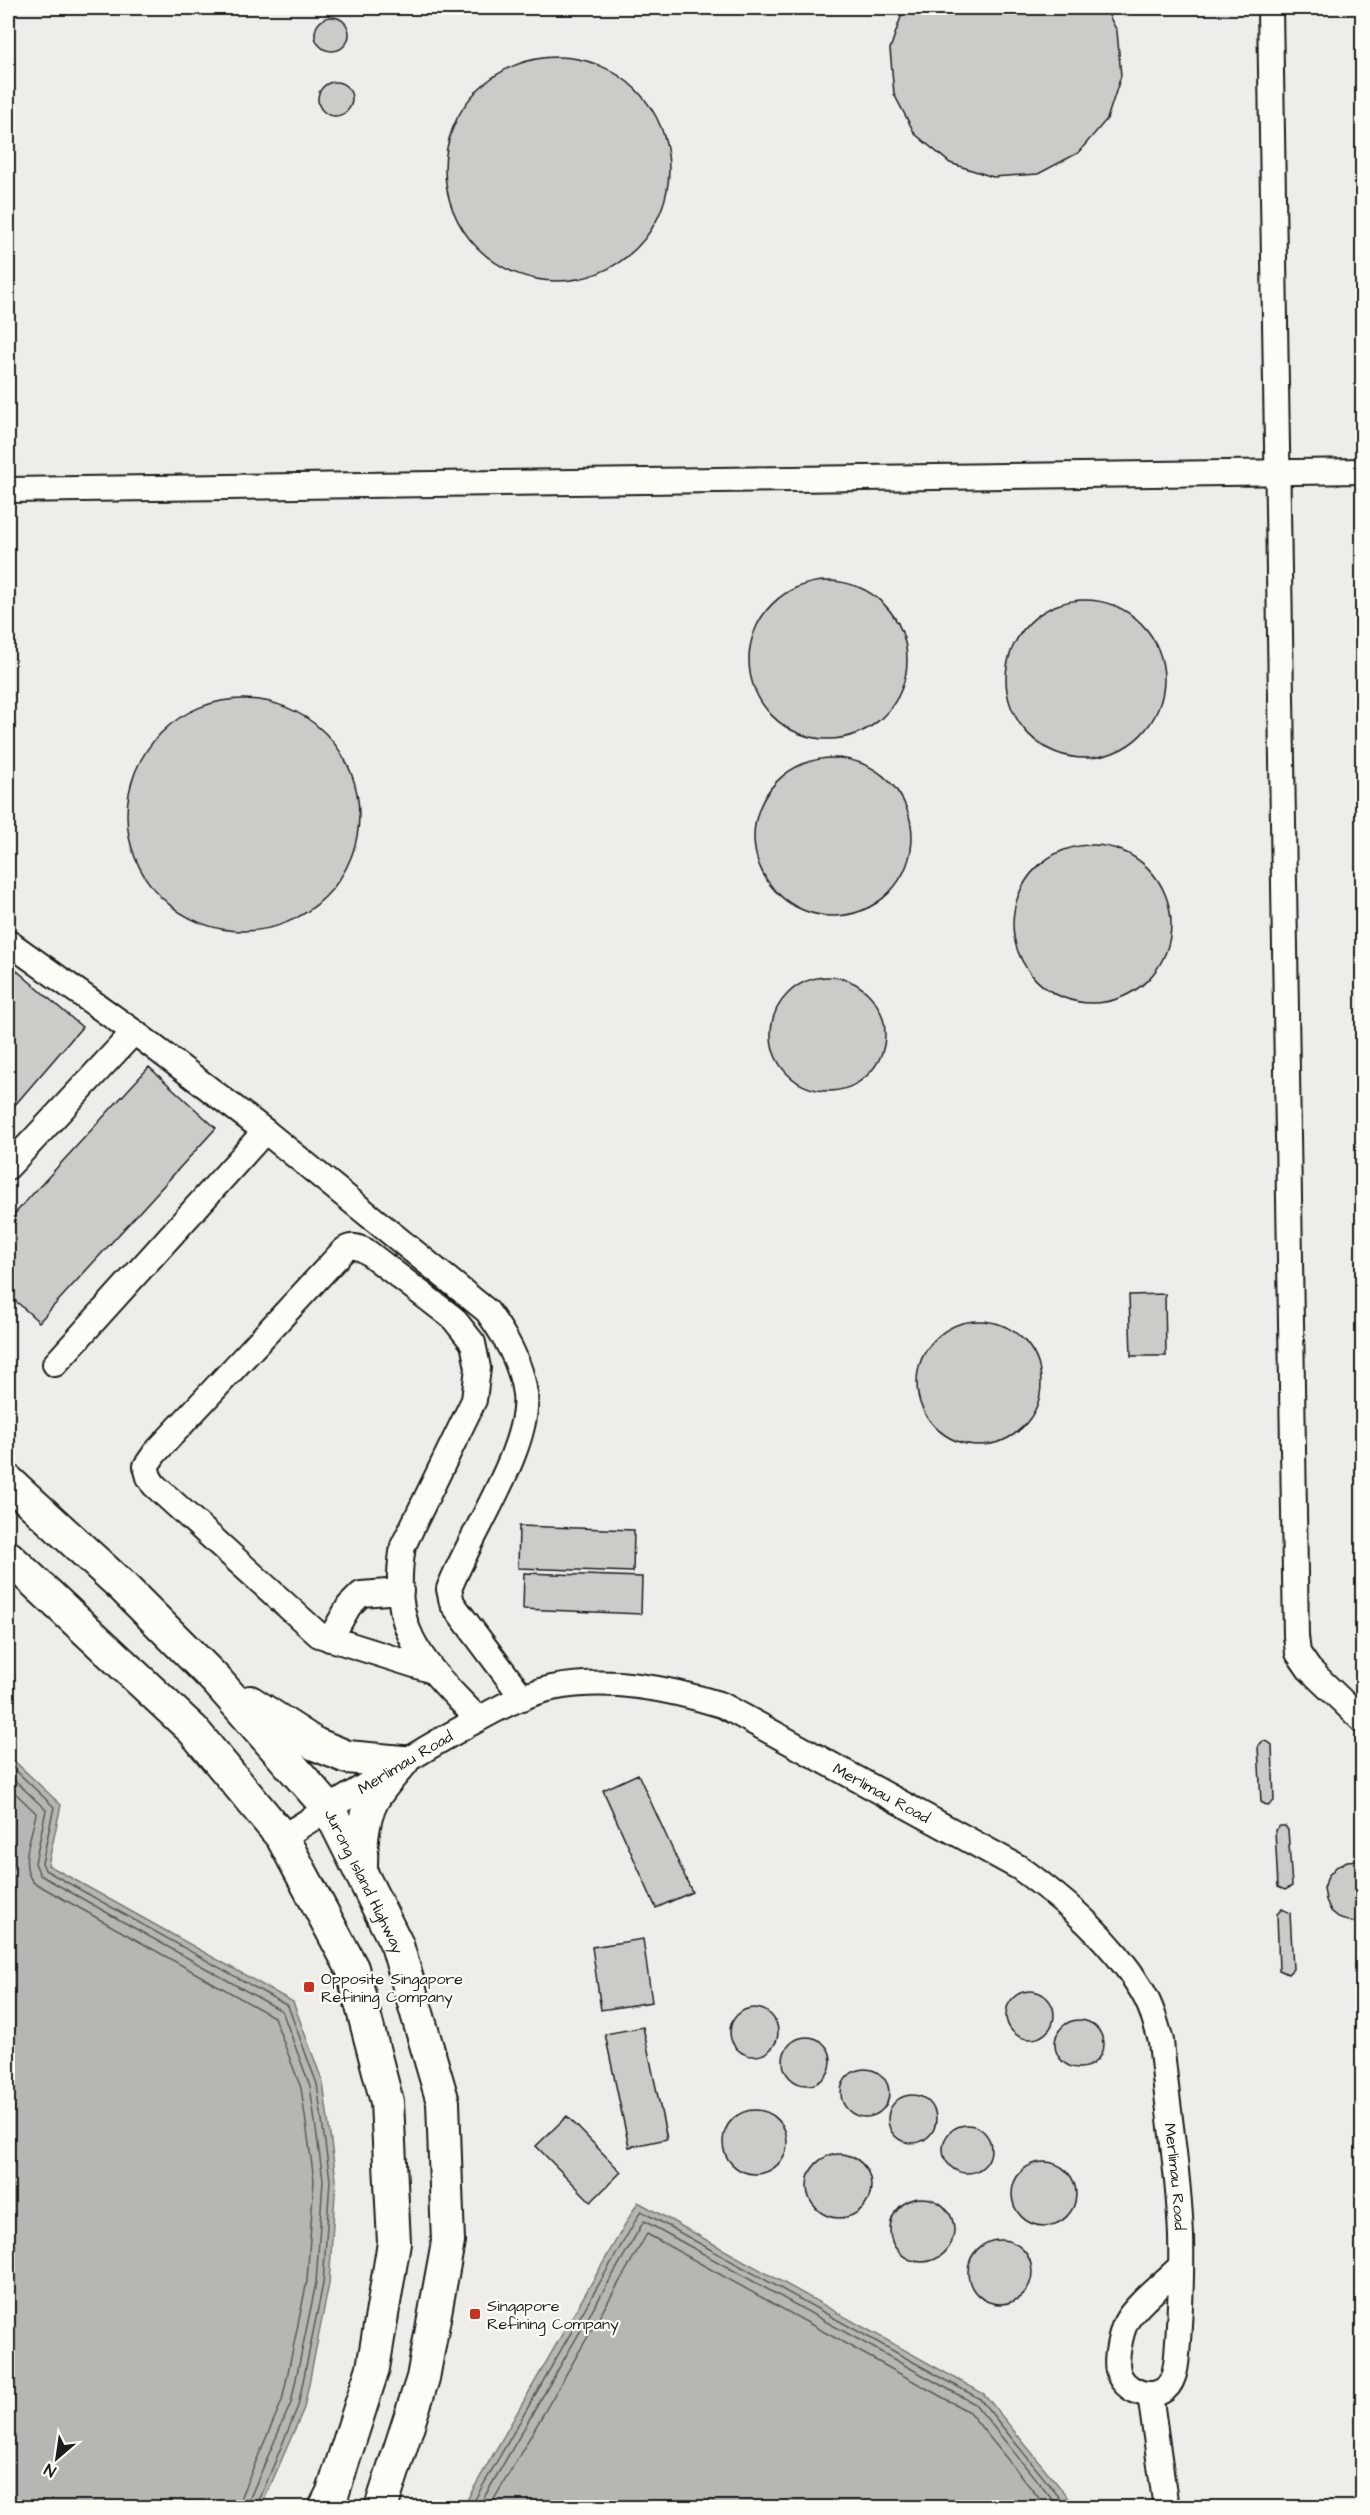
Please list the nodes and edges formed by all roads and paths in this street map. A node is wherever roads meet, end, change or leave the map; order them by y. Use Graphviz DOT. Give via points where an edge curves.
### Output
graph roads {
  1 [pos="1270,8"];
  2 [pos="1362,471"];
  3 [pos="1279,474"];
  4 [pos="8,490"];
  5 [pos="8,942"];
  6 [pos="134,1032"];
  7 [pos="265,1131"];
  8 [pos="12,1154"];
  9 [pos="56,1364"];
  10 [pos="8,1481"];
  11 [pos="8,1557"];
  12 [pos="401,1591"];
  13 [pos="330,1639"];
  14 [pos="430,1670"];
  15 [pos="216,1680"];
  16 [pos="523,1698"];
  17 [pos="245,1713"];
  18 [pos="477,1719"];
  19 [pos="1362,1720"];
  20 [pos="209,1747"];
  21 [pos="402,1762"];
  22 [pos="328,1809"];
  23 [pos="282,1837"];
  24 [pos="361,1874"];
  25 [pos="1180,2266"];
  26 [pos="1150,2394"];
  27 [pos="325,2508"];
  28 [pos="381,2508"];
  29 [pos="1166,2508"];
  1 -- 3 [label="street"];
  2 -- 3 [label="street"];
  3 -- 4 [label="street"];
  3 -- 19 [label="street" via="1296,1636 1298,1653 1309,1669"];
  5 -- 6 [label="street"];
  6 -- 7 [label="street"];
  6 -- 8 [label="street"];
  7 -- 9 [label="street"];
  7 -- 16 [label="street" via="487,1311 517,1360 525,1394 524,1422 449,1589 452,1603"];
  10 -- 15 [label="main road, Jurong Island Highway"];
  11 -- 20 [label="main road"];
  12 -- 13 [label="street" via="361,1594 349,1606"];
  12 -- 13 [label="street" via="403,1546 474,1400 478,1368 472,1343 453,1318 366,1251 350,1247 146,1466 154,1485 308,1627"];
  12 -- 14 [label="street" via="411,1641"];
  13 -- 14 [label="street"];
  14 -- 18 [label="street"];
  15 -- 17 [label="main road, Jurong Island Highway"];
  15 -- 21 [label="main road" via="315,1744 347,1757"];
  16 -- 18 [label="street, Merlimau Road"];
  16 -- 25 [label="street, Merlimau Road" via="551,1688 632,1684 722,1705 1020,1868 1057,1895 1122,1960 1153,2013 1161,2041 1181,2235"];
  17 -- 20 [label="main road" via="244,1731 233,1748"];
  17 -- 22 [label="main road, Jurong Island Highway"];
  18 -- 21 [label="street, Merlimau Road"];
  20 -- 23 [label="main road"];
  21 -- 22 [label="street, Merlimau Road"];
  21 -- 24 [label="main road" via="373,1799 364,1824"];
  22 -- 23 [label="street, Merlimau Road"];
  22 -- 24 [label="main road, Jurong Island Highway"];
  23 -- 27 [label="main road" via="352,1968 387,2102 394,2243 373,2368"];
  24 -- 28 [label="main road, Jurong Island Highway" via="397,1945 443,2102 448,2242 423,2378"];
  25 -- 26 [label="street, Merlimau Road" via="1176,2369 1162,2391"];
  25 -- 26 [label="street" via="1127,2319 1120,2334 1118,2370 1137,2392"];
  26 -- 29 [label="street"];
}
